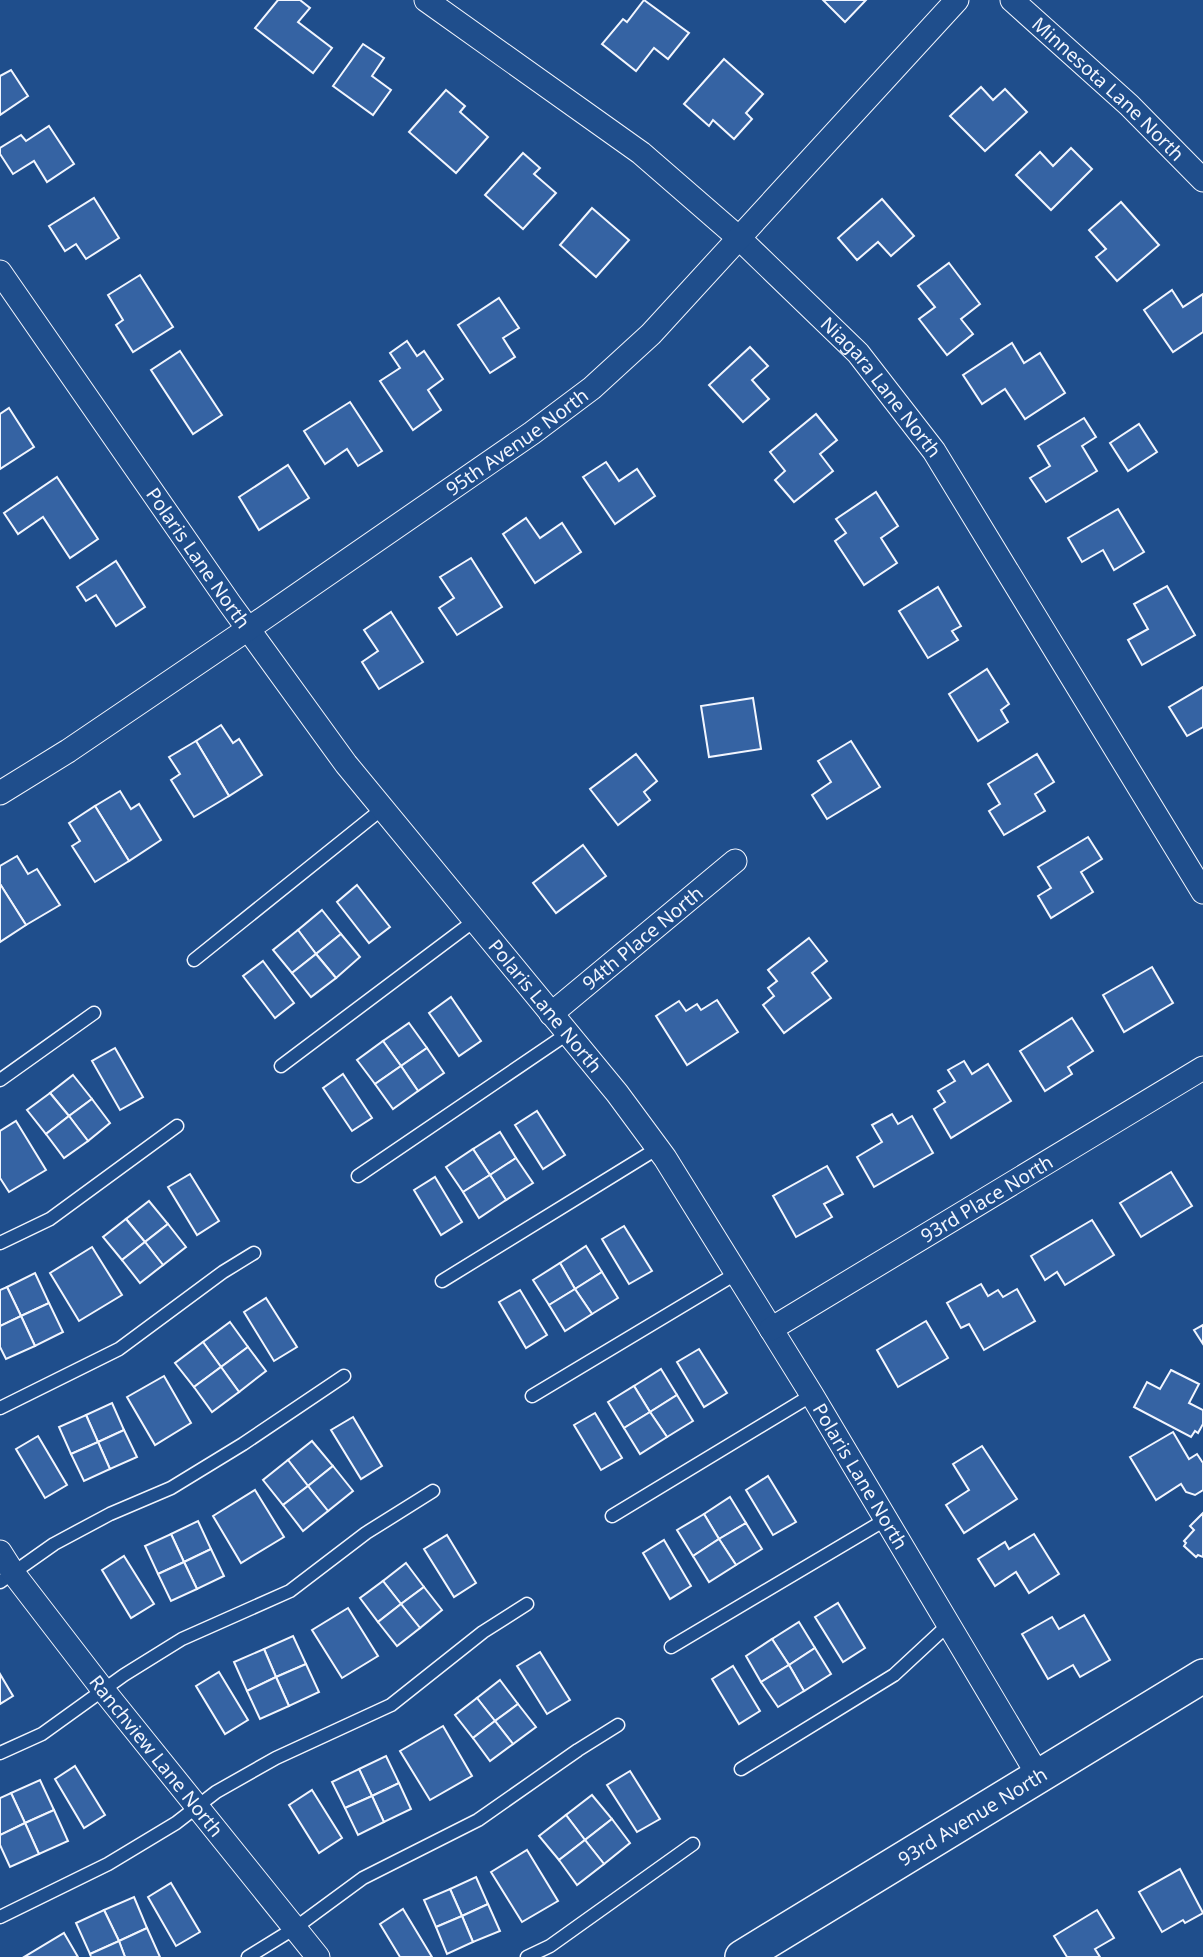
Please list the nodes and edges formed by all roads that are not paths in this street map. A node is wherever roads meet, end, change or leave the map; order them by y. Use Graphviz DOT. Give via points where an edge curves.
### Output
graph roads {
  1 [pos="426,0"];
  2 [pos="957,0"];
  3 [pos="1012,0"];
  4 [pos="1203,180"];
  5 [pos="740,239"];
  6 [pos="0,272"];
  7 [pos="248,629"];
  8 [pos="0,793"];
  9 [pos="382,809"];
  10 [pos="735,862"];
  11 [pos="1203,892"];
  12 [pos="474,921"];
  13 [pos="194,960"];
  14 [pos="94,1013"];
  15 [pos="551,1014"];
  16 [pos="568,1034"];
  17 [pos="281,1066"];
  18 [pos="1203,1068"];
  19 [pos="0,1080"];
  20 [pos="177,1126"];
  21 [pos="658,1148"];
  22 [pos="358,1176"];
  23 [pos="0,1243"];
  24 [pos="254,1253"];
  25 [pos="737,1273"];
  26 [pos="442,1281"];
  27 [pos="771,1329"];
  28 [pos="344,1376"];
  29 [pos="812,1395"];
  30 [pos="532,1396"];
  31 [pos="0,1408"];
  32 [pos="433,1491"];
  33 [pos="612,1516"];
  34 [pos="886,1520"];
  35 [pos="0,1552"];
  36 [pos="7,1578"];
  37 [pos="527,1604"];
  38 [pos="948,1625"];
  39 [pos="671,1647"];
  40 [pos="1203,1676"];
  41 [pos="104,1691"];
  42 [pos="618,1725"];
  43 [pos="0,1753"];
  44 [pos="741,1769"];
  45 [pos="1038,1775"];
  46 [pos="198,1807"];
  47 [pos="693,1844"];
  48 [pos="0,1917"];
  49 [pos="295,1928"];
  50 [pos="248,1957"];
  51 [pos="318,1957"];
  52 [pos="527,1957"];
  53 [pos="742,1957"];
  1 -- 5 [label="street, Niagara Lane North" via="641,153"];
  2 -- 5 [label="street, 95th Avenue North"];
  3 -- 4 [label="street, Minnesota Lane North" via="1129,105"];
  5 -- 7 [label="street, 95th Avenue North" via="652,334 592,388"];
  5 -- 11 [label="street, Niagara Lane North" via="858,353 934,452"];
  6 -- 7 [label="street, Polaris Lane North"];
  7 -- 8 [label="street, 95th Avenue North"];
  7 -- 9 [label="street, Polaris Lane North"];
  9 -- 12 [label="street, Polaris Lane North"];
  9 -- 13 [label="lane"];
  10 -- 15 [label="street, 94th Place North"];
  12 -- 15 [label="street, Polaris Lane North"];
  12 -- 17 [label="lane"];
  14 -- 19 [label="lane"];
  15 -- 16 [label="street, Polaris Lane North"];
  16 -- 21 [label="street, Polaris Lane North"];
  16 -- 22 [label="lane"];
  18 -- 27 [label="street, 93rd Place North"];
  20 -- 23 [label="lane" via="50,1219"];
  21 -- 25 [label="street, Polaris Lane North"];
  21 -- 26 [label="lane"];
  24 -- 31 [label="lane" via="119,1349"];
  25 -- 27 [label="street, Polaris Lane North"];
  25 -- 30 [label="lane"];
  27 -- 29 [label="street, Polaris Lane North"];
  28 -- 36 [label="lane" via="171,1488 65,1538"];
  29 -- 33 [label="lane"];
  29 -- 34 [label="street, Polaris Lane North"];
  32 -- 41 [label="lane" via="366,1533 290,1591 181,1639"];
  34 -- 38 [label="street, Polaris Lane North"];
  34 -- 39 [label="lane"];
  35 -- 36 [label="street, Ranchview Lane North"];
  36 -- 41 [label="street, Ranchview Lane North"];
  37 -- 46 [label="lane" via="483,1632 391,1705 276,1758"];
  38 -- 44 [label="lane" via="894,1675"];
  38 -- 45 [label="street, Polaris Lane North"];
  40 -- 45 [label="main road, 93rd Avenue North"];
  41 -- 43 [label="lane" via="42,1734"];
  41 -- 46 [label="street, Ranchview Lane North"];
  42 -- 49 [label="lane" via="478,1820 363,1878"];
  45 -- 53 [label="main road, 93rd Avenue North"];
  46 -- 48 [label="lane" via="108,1864"];
  46 -- 49 [label="street, Ranchview Lane North"];
  47 -- 52 [label="lane" via="550,1946"];
  49 -- 50 [label="lane"];
  49 -- 51 [label="street, Ranchview Lane North"];
}
